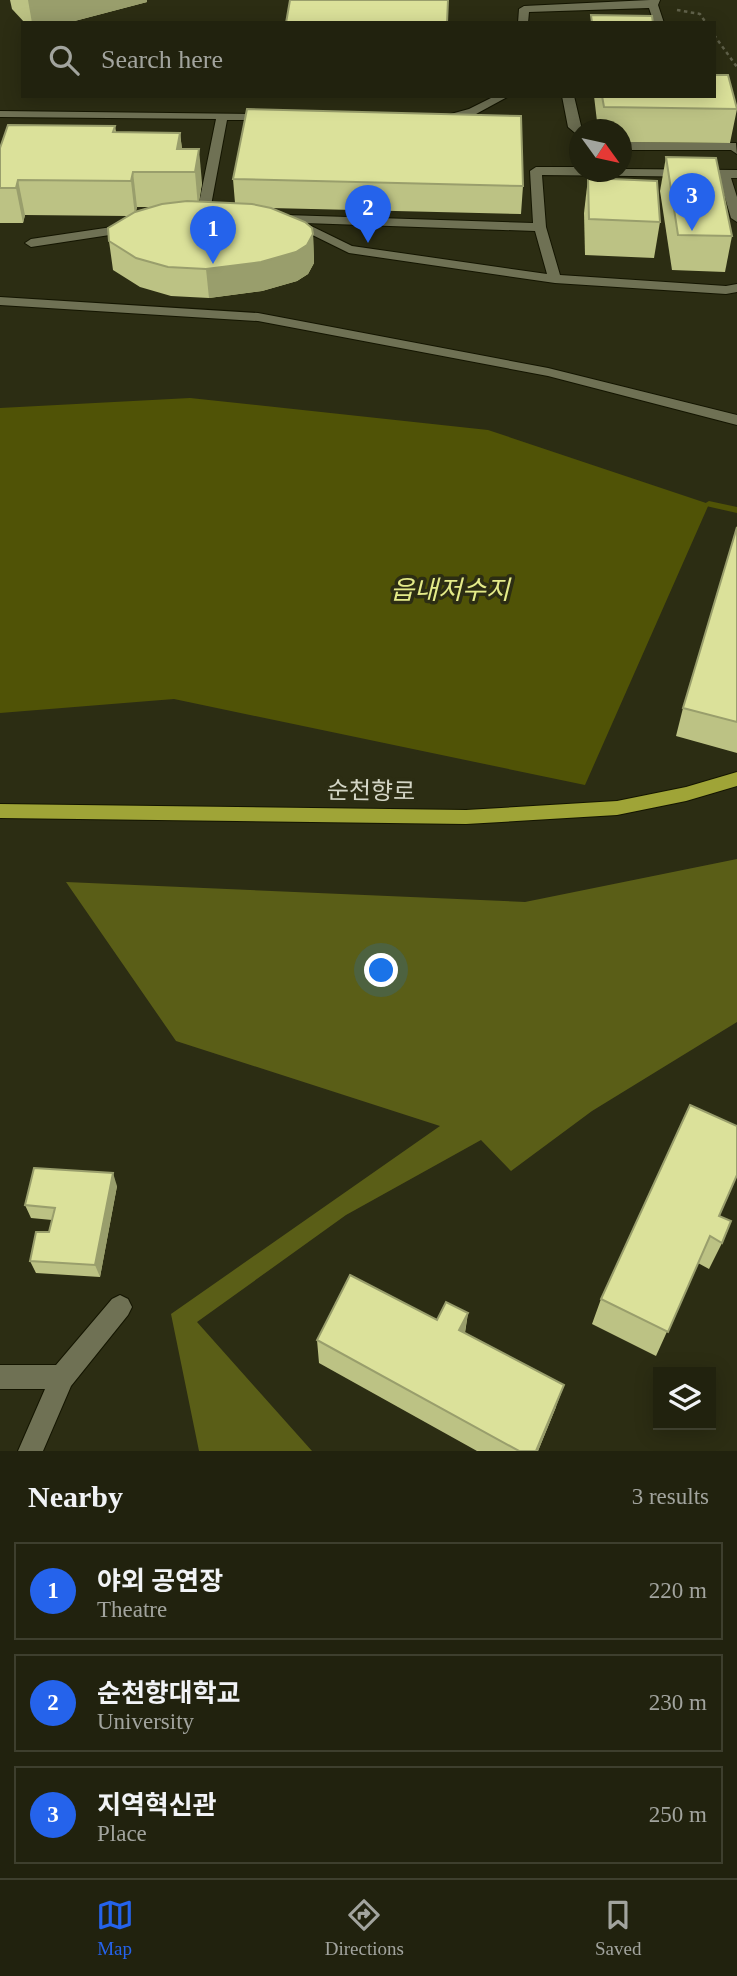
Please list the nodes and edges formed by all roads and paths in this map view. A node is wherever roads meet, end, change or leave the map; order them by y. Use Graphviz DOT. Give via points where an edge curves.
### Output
graph roads {
  1 [pos="654,3"];
  2 [pos="523,21"];
  3 [pos="658,21"];
  4 [pos="716,37"];
  5 [pos="737,67"];
  6 [pos="500,98"];
  7 [pos="568,98"];
  8 [pos="0,114"];
  9 [pos="222,116"];
  10 [pos="279,117"];
  11 [pos="426,118"];
  12 [pos="572,119"];
  13 [pos="735,144"];
  14 [pos="632,146"];
  15 [pos="569,172"];
  16 [pos="632,173"];
  17 [pos="730,174"];
  18 [pos="737,218"];
  19 [pos="179,220"];
  20 [pos="142,226"];
  21 [pos="540,227"];
  22 [pos="31,243"];
  23 [pos="555,279"];
  24 [pos="737,288"];
  25 [pos="0,301"];
  26 [pos="737,420"];
  27 [pos="737,779"];
  28 [pos="0,811"];
  29 [pos="120,1307"];
  30 [pos="0,1377"];
  31 [pos="62,1377"];
  32 [pos="30,1451"];
  1 -- 2 [label="street" via="524,9"];
  1 -- 3 [label="street"];
  4 -- 5 [label="path"];
  6 -- 11 [label="street" via="452,118"];
  7 -- 12 [label="street"];
  8 -- 9 [label="street"];
  9 -- 10 [label="street"];
  9 -- 19 [label="street" via="210,217"];
  13 -- 14 [label="street"];
  15 -- 21 [label="street" via="536,171"];
  16 -- 17 [label="street"];
  17 -- 18 [label="street"];
  20 -- 22 [label="street"];
  21 -- 23 [label="street"];
  21 -- 23 [label="street" via="279,219 349,249"];
  23 -- 24 [label="street"];
  25 -- 26 [label="street" via="258,317 548,372"];
  27 -- 28 [label="main road, 순천향로" via="617,808 479,817"];
  29 -- 31 [label="street"];
  30 -- 31 [label="street"];
  31 -- 32 [label="street"];
}
